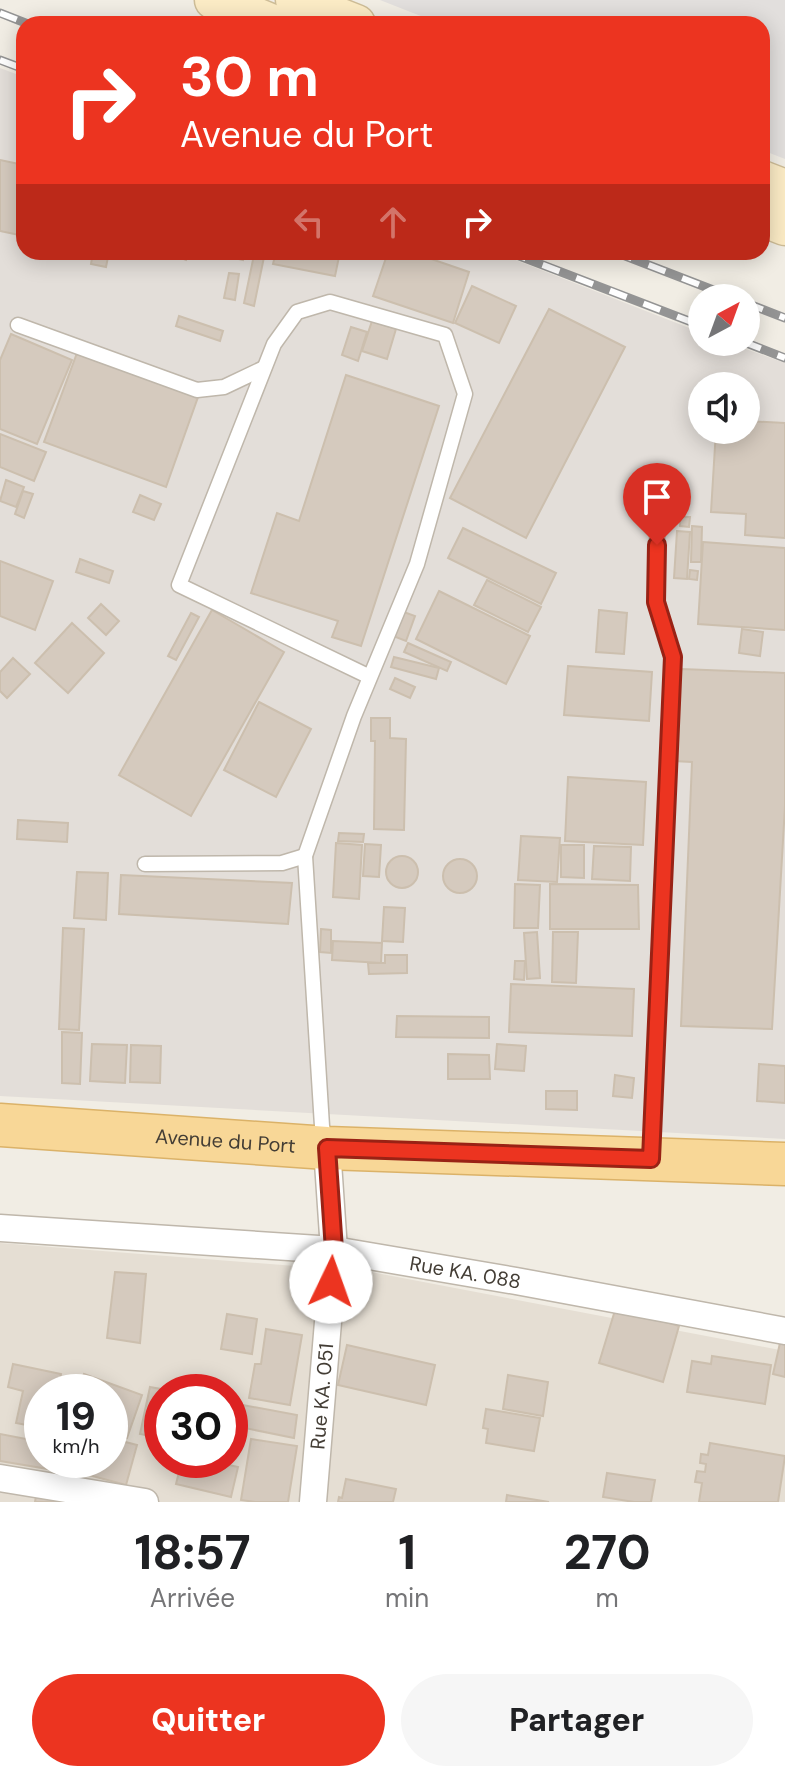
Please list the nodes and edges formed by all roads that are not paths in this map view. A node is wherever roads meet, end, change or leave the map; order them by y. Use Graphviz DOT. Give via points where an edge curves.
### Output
graph roads {
  1 [pos="214,0"];
  2 [pos="295,0"];
  3 [pos="253,16"];
  4 [pos="336,16"];
  5 [pos="18,325"];
  6 [pos="264,368"];
  7 [pos="658,487"];
  8 [pos="370,677"];
  9 [pos="305,856"];
  10 [pos="145,864"];
  11 [pos="0,1125"];
  12 [pos="327,1148"];
  13 [pos="651,1159"];
  14 [pos="785,1164"];
  15 [pos="0,1228"];
  16 [pos="334,1250"];
  17 [pos="785,1331"];
  18 [pos="0,1478"];
  19 [pos="145,1502"];
  20 [pos="313,1502"];
  1 -- 3 [label="street"];
  2 -- 4 [label="street"];
  5 -- 6 [label="lane" via="197,390 224,387"];
  6 -- 8 [label="lane" via="179,585"];
  6 -- 8 [label="lane" via="297,312 330,302 445,335 465,394 417,564"];
  7 -- 13 [label="lane" via="656,602 673,657"];
  8 -- 9 [label="lane"];
  9 -- 10 [label="lane" via="282,863"];
  9 -- 12 [label="lane"];
  11 -- 12 [label="main road, Avenue du Port"];
  12 -- 13 [label="main road, Avenue du Port"];
  12 -- 16 [label="street, Rue KA. 051"];
  13 -- 14 [label="main road, Avenue du Port"];
  15 -- 16 [label="street, Rue KA. 088"];
  16 -- 17 [label="street, Rue KA. 088"];
  16 -- 20 [label="street, Rue KA. 051"];
  18 -- 19 [label="street"];
}
